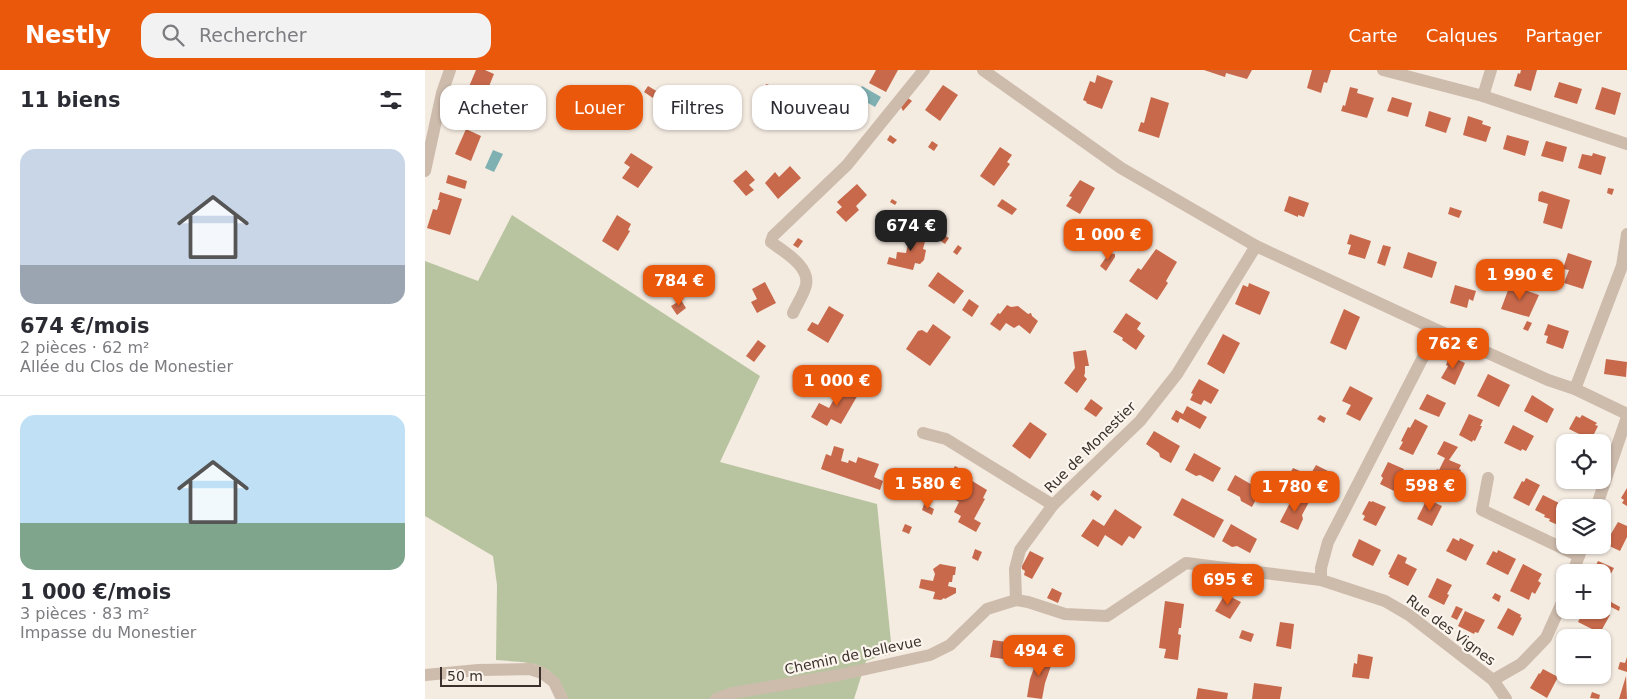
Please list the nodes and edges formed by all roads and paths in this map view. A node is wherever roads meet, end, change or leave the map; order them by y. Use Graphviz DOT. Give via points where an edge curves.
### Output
graph roads {
  1 [pos="450,70"];
  2 [pos="924,70"];
  3 [pos="983,70"];
  4 [pos="1383,70"];
  5 [pos="1491,70"];
  6 [pos="1483,96"];
  7 [pos="1627,144"];
  8 [pos="425,171"];
  9 [pos="1627,234"];
  10 [pos="1256,246"];
  11 [pos="1624,266"];
  12 [pos="793,313"];
  13 [pos="1437,330"];
  14 [pos="1575,389"];
  15 [pos="1627,415"];
  16 [pos="923,433"];
  17 [pos="1488,478"];
  18 [pos="1599,499"];
  19 [pos="1053,505"];
  20 [pos="1556,540"];
  21 [pos="1321,580"];
  22 [pos="1016,600"];
  23 [pos="1556,616"];
  24 [pos="425,675"];
  25 [pos="1493,680"];
  26 [pos="562,699"];
  27 [pos="716,699"];
  28 [pos="1506,699"];
  1 -- 8 [label="street"];
  2 -- 12 [label="street" via="847,165 773,236 771,242 804,268 807,277"];
  3 -- 10 [label="street" via="1121,168"];
  4 -- 6 [label="street"];
  5 -- 6 [label="street"];
  6 -- 7 [label="street"];
  9 -- 11 [label="street"];
  10 -- 13 [label="street"];
  10 -- 19 [label="street, Rue de Monestier" via="1177,374 1134,427"];
  11 -- 14 [label="street"];
  13 -- 14 [label="street" via="1547,380"];
  13 -- 21 [label="street" via="1328,542"];
  14 -- 15 [label="street"];
  15 -- 18 [label="street"];
  16 -- 19 [label="street" via="946,439"];
  17 -- 20 [label="street" via="1482,510"];
  19 -- 22 [label="street, Rue de Monestier" via="1020,550 1015,569"];
  21 -- 22 [label="street" via="1186,563 1107,616 1065,614"];
  21 -- 25 [label="street, Rue des Vignes" via="1385,601 1409,615"];
  22 -- 27 [label="street, Chemin de bellevue" via="987,609 950,645 930,655"];
  23 -- 25 [label="street" via="1546,638 1521,664"];
  24 -- 26 [label="street" via="530,669 554,682"];
  25 -- 28 [label="street, Rue des Vignes"];
}
